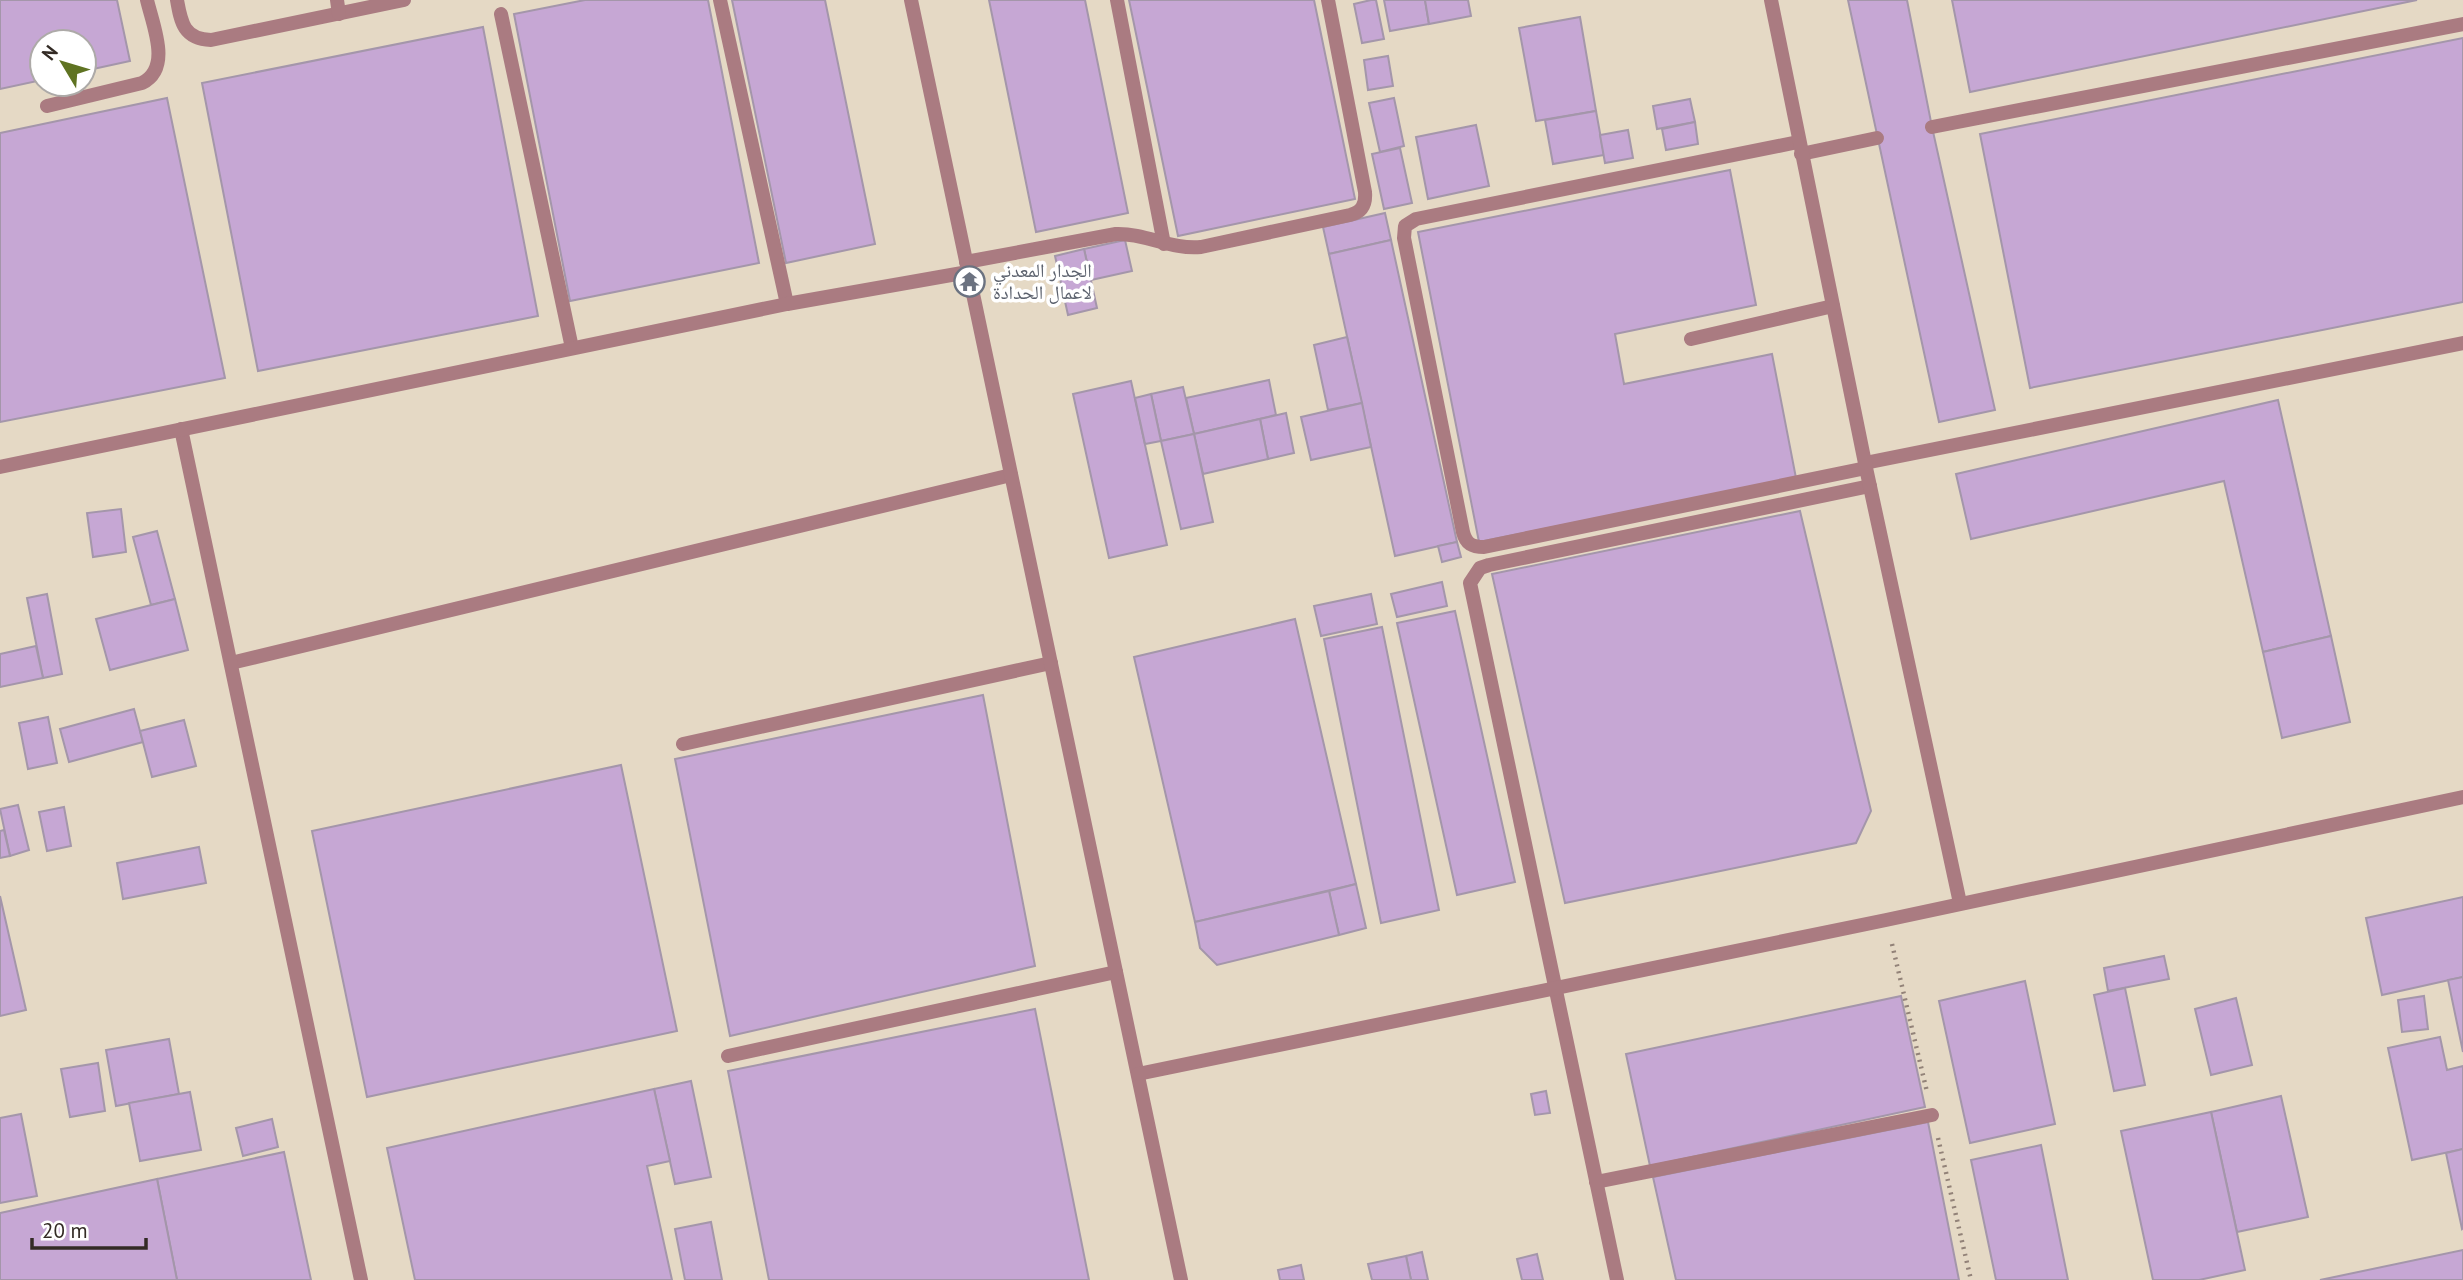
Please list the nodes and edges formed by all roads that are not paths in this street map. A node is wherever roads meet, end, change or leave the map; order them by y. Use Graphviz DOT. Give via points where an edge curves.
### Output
graph roads {
  1 [pos="147,0"];
  2 [pos="177,0"];
  3 [pos="404,0"];
  4 [pos="720,0"];
  5 [pos="911,0"];
  6 [pos="1117,0"];
  7 [pos="1328,0"];
  8 [pos="1771,0"];
  9 [pos="338,7"];
  10 [pos="501,14"];
  11 [pos="2463,24"];
  12 [pos="47,106"];
  13 [pos="1931,127"];
  14 [pos="1877,138"];
  15 [pos="1800,148"];
  16 [pos="1164,244"];
  17 [pos="967,267"];
  18 [pos="788,304"];
  19 [pos="1833,306"];
  20 [pos="1691,339"];
  21 [pos="2463,344"];
  22 [pos="572,348"];
  23 [pos="181,429"];
  24 [pos="1865,466"];
  25 [pos="0,467"];
  26 [pos="1011,475"];
  27 [pos="1870,486"];
  28 [pos="231,663"];
  29 [pos="1051,663"];
  30 [pos="683,744"];
  31 [pos="2463,797"];
  32 [pos="1960,903"];
  33 [pos="1116,972"];
  34 [pos="1555,988"];
  35 [pos="728,1056"];
  36 [pos="1138,1074"];
  37 [pos="1932,1115"];
  38 [pos="1596,1182"];
  39 [pos="361,1280"];
  40 [pos="1181,1280"];
  41 [pos="1617,1280"];
  1 -- 12 [label="street" via="159,55 151,79"];
  2 -- 9 [label="street" via="183,26 190,34 211,40"];
  3 -- 9 [label="street"];
  4 -- 18 [label="street"];
  5 -- 17 [label="street"];
  6 -- 16 [label="street"];
  7 -- 16 [label="street" via="1365,192 1361,210 1201,247"];
  8 -- 15 [label="street"];
  10 -- 22 [label="street"];
  11 -- 13 [label="street"];
  14 -- 15 [label="street"];
  15 -- 19 [label="street"];
  15 -- 24 [label="street" via="1416,219 1405,226 1460,519 1469,545 1484,547"];
  16 -- 17 [label="street" via="1116,234"];
  17 -- 18 [label="street"];
  17 -- 26 [label="street"];
  18 -- 22 [label="street"];
  19 -- 20 [label="street"];
  19 -- 24 [label="street"];
  21 -- 24 [label="street"];
  22 -- 23 [label="street"];
  23 -- 25 [label="street"];
  23 -- 28 [label="street"];
  24 -- 27 [label="street"];
  26 -- 28 [label="street"];
  26 -- 29 [label="street"];
  27 -- 32 [label="street"];
  27 -- 34 [label="street" via="1489,565 1474,574 1470,592"];
  28 -- 39 [label="street"];
  29 -- 30 [label="street"];
  29 -- 33 [label="street"];
  31 -- 32 [label="street"];
  32 -- 34 [label="street"];
  33 -- 35 [label="street"];
  33 -- 36 [label="street"];
  34 -- 36 [label="street"];
  34 -- 38 [label="street"];
  36 -- 40 [label="street"];
  37 -- 38 [label="street"];
  38 -- 41 [label="street"];
}
